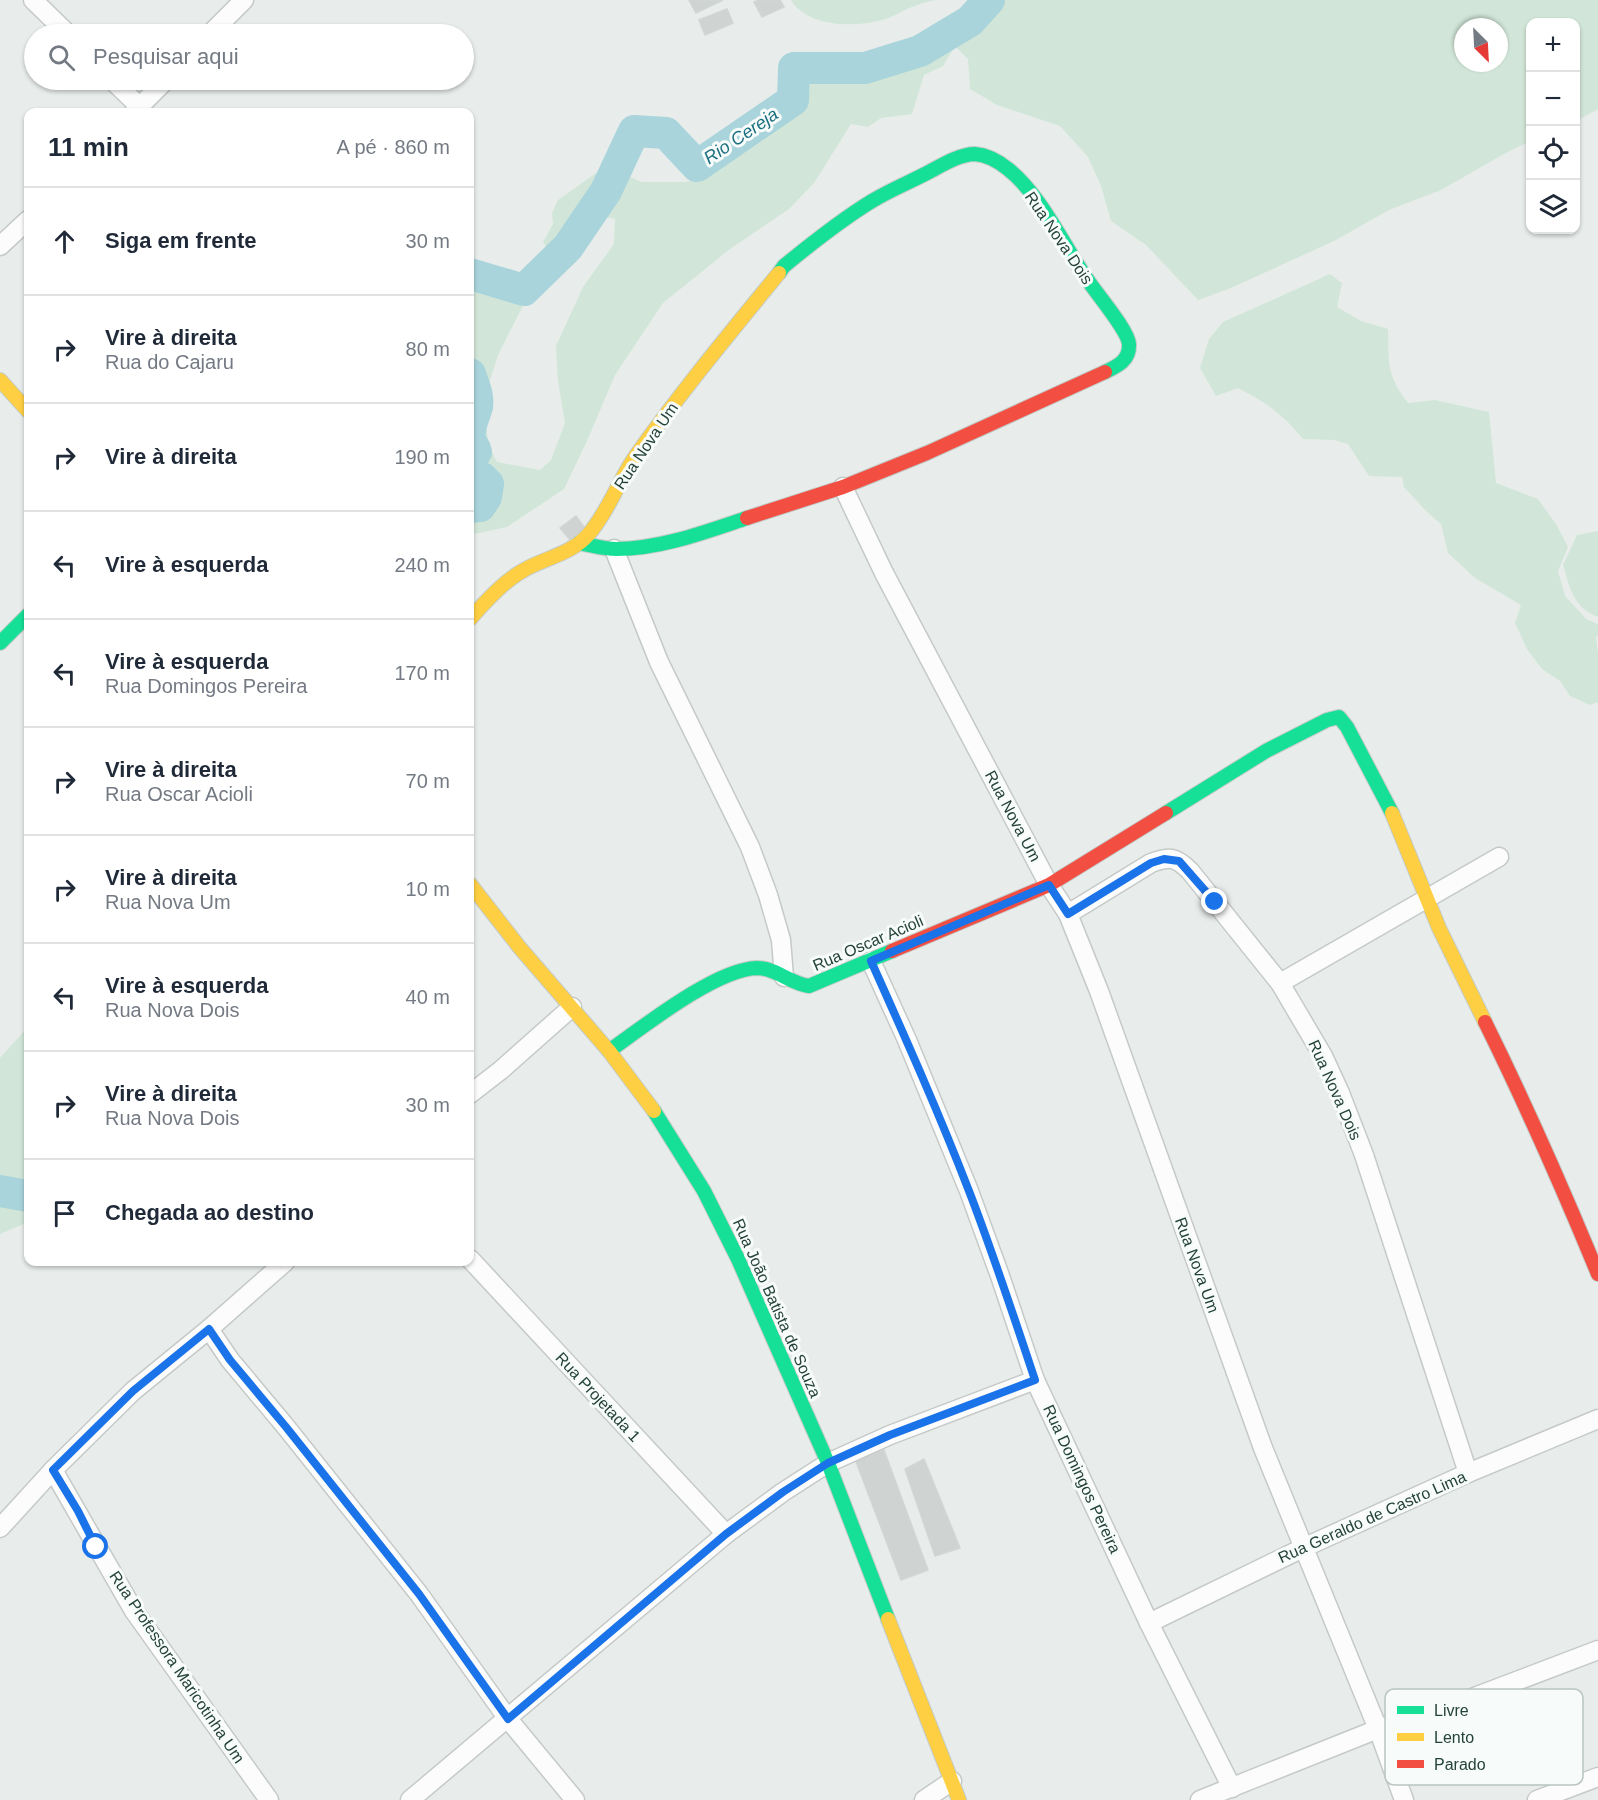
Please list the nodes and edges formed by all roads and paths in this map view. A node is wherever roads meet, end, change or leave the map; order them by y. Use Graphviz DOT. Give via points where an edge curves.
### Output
graph roads {
  1 [pos="33,0"];
  2 [pos="244,0"];
  3 [pos="58,24"];
  4 [pos="220,24"];
  5 [pos="120,90"];
  6 [pos="156,90"];
  7 [pos="135,108"];
  8 [pos="139,108"];
  9 [pos="24,223"];
  10 [pos="0,246"];
  11 [pos="716,350"];
  12 [pos="0,380"];
  13 [pos="24,404"];
  14 [pos="843,487"];
  15 [pos="579,543"];
  16 [pos="614,549"];
  17 [pos="474,614"];
  18 [pos="24,619"];
  19 [pos="0,642"];
  20 [pos="1499,857"];
  21 [pos="1049,885"];
  22 [pos="474,889"];
  23 [pos="1427,899"];
  24 [pos="1068,914"];
  25 [pos="871,961"];
  26 [pos="784,977"];
  27 [pos="1280,983"];
  28 [pos="572,1007"];
  29 [pos="609,1051"];
  30 [pos="474,1091"];
  31 [pos="474,1263"];
  32 [pos="280,1266"];
  33 [pos="1598,1274"];
  34 [pos="209,1329"];
  35 [pos="1035,1380"];
  36 [pos="1598,1419"];
  37 [pos="828,1463"];
  38 [pos="53,1470"];
  39 [pos="1468,1473"];
  40 [pos="0,1528"];
  41 [pos="726,1534"];
  42 [pos="1303,1548"];
  43 [pos="1149,1623"];
  44 [pos="1598,1650"];
  45 [pos="1496,1689"];
  46 [pos="508,1719"];
  47 [pos="1385,1727"];
  48 [pos="1378,1729"];
  49 [pos="1385,1748"];
  50 [pos="1598,1777"];
  51 [pos="952,1781"];
  52 [pos="1583,1783"];
  53 [pos="1399,1785"];
  54 [pos="1577,1785"];
  55 [pos="1232,1788"];
  56 [pos="269,1800"];
  57 [pos="410,1800"];
  58 [pos="575,1800"];
  59 [pos="924,1800"];
  60 [pos="959,1800"];
  61 [pos="1200,1800"];
  62 [pos="1404,1800"];
  63 [pos="1537,1800"];
  1 -- 3 [label="street"];
  2 -- 4 [label="street"];
  5 -- 7 [label="street"];
  6 -- 8 [label="street"];
  9 -- 10 [label="street"];
  11 -- 14 [label="street, Rua Nova Dois" via="784,266 873,200 972,154 988,156 1021,182 1124,329 1129,340 1126,358 1120,365 927,453"];
  11 -- 15 [label="street, Rua Nova Um" via="643,446 596,526"];
  12 -- 13 [label="street"];
  14 -- 16 [label="street" via="686,537"];
  14 -- 21 [label="street, Rua Nova Um" via="884,573"];
  15 -- 16 [label="street"];
  15 -- 17 [label="street, Rua Nova Um" via="521,572"];
  16 -- 26 [label="street" via="659,662 750,847 781,940"];
  18 -- 19 [label="street"];
  20 -- 23 [label="street"];
  21 -- 23 [label="street, Rua Oscar Acioli" via="1266,751 1339,717 1388,805"];
  21 -- 24 [label="street, Rua Nova Um"];
  21 -- 25 [label="street, Rua Oscar Acioli"];
  22 -- 28 [label="street, Rua João Batista de Souza"];
  23 -- 27 [label="street"];
  23 -- 33 [label="street" via="1520,1094"];
  24 -- 27 [label="street, Rua Nova Dois" via="1151,863 1164,859 1179,861"];
  24 -- 42 [label="street, Rua Nova Um"];
  25 -- 26 [label="street, Rua Oscar Acioli" via="809,986 800,986"];
  25 -- 35 [label="street, Rua Domingos Pereira" via="969,1191"];
  26 -- 29 [label="street, Rua Oscar Acioli" via="757,968 731,973 680,1002"];
  27 -- 39 [label="street, Rua Nova Dois" via="1323,1056 1360,1145"];
  28 -- 29 [label="street, Rua João Batista de Souza"];
  28 -- 30 [label="street"];
  29 -- 37 [label="street, Rua João Batista de Souza" via="657,1115 705,1191"];
  31 -- 41 [label="street, Rua Projetada 1"];
  32 -- 34 [label="street"];
  34 -- 38 [label="street" via="133,1391"];
  34 -- 46 [label="street" via="419,1594"];
  35 -- 37 [label="street"];
  35 -- 43 [label="street, Rua Domingos Pereira"];
  36 -- 39 [label="street, Rua Geraldo de Castro Lima"];
  37 -- 41 [label="street"];
  37 -- 51 [label="street, Rua João Batista de Souza"];
  38 -- 40 [label="street"];
  38 -- 56 [label="street, Rua Professora Maricotinha Um" via="134,1611"];
  39 -- 42 [label="street, Rua Geraldo de Castro Lima"];
  41 -- 46 [label="street"];
  42 -- 43 [label="street, Rua Geraldo de Castro Lima"];
  42 -- 48 [label="street, Rua Nova Um"];
  43 -- 55 [label="street, Rua Domingos Pereira"];
  44 -- 45 [label="street"];
  46 -- 57 [label="street"];
  46 -- 58 [label="street"];
  47 -- 48 [label="street"];
  48 -- 49 [label="street, Rua Nova Um"];
  48 -- 55 [label="street"];
  50 -- 52 [label="street"];
  51 -- 59 [label="street"];
  51 -- 60 [label="street, Rua João Batista de Souza"];
  53 -- 62 [label="street, Rua Nova Um"];
  54 -- 63 [label="street"];
  55 -- 61 [label="street"];
}
